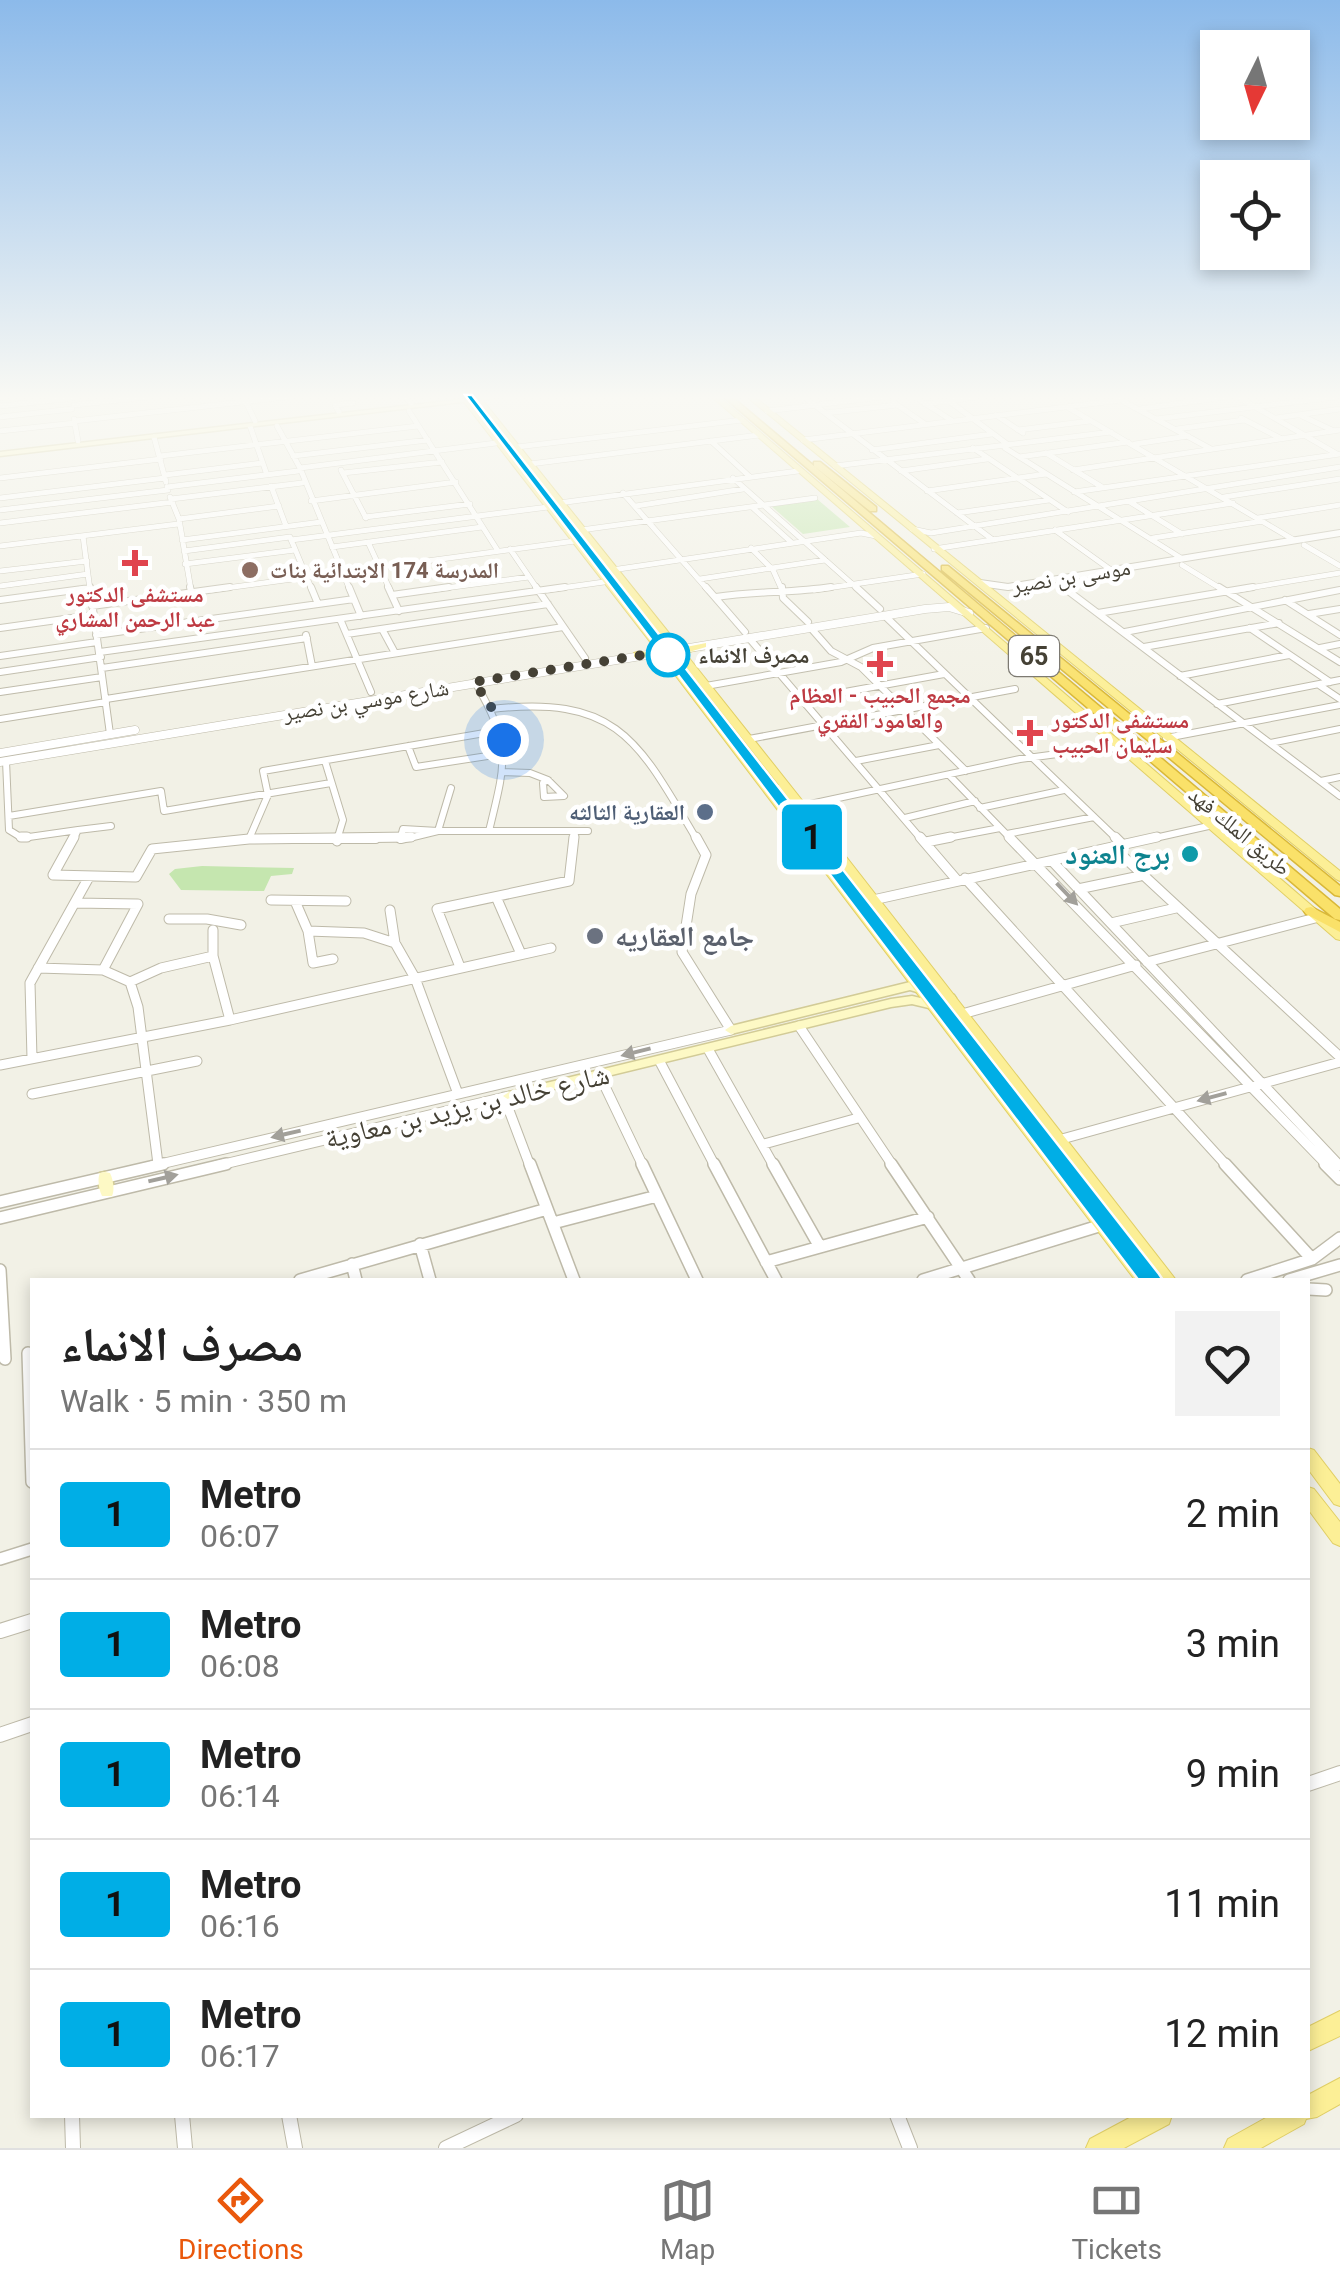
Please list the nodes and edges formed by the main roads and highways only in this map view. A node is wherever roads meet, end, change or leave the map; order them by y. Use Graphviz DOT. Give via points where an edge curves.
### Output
graph roads {
  1 [pos="541,497"];
  2 [pos="556,497"];
  3 [pos="830,497"];
  4 [pos="841,497"];
  5 [pos="842,497"];
  6 [pos="866,497"];
  7 [pos="869,497"];
  8 [pos="888,512"];
  9 [pos="894,548"];
  10 [pos="675,647"];
  11 [pos="653,653"];
  12 [pos="1131,753"];
  13 [pos="772,792"];
  14 [pos="790,794"];
  15 [pos="1291,838"];
  16 [pos="1340,877"];
  17 [pos="1340,892"];
  18 [pos="1315,914"];
  19 [pos="1340,916"];
  20 [pos="1340,928"];
  21 [pos="1340,936"];
  22 [pos="920,988"];
  23 [pos="888,998"];
  24 [pos="950,998"];
  25 [pos="933,1005"];
  26 [pos="731,1030"];
  27 [pos="506,1096"];
  28 [pos="1142,1278"];
  29 [pos="1166,1278"];
  30 [pos="1310,1459"];
  31 [pos="1310,1497"];
  32 [pos="1340,1498"];
  33 [pos="1340,1536"];
  34 [pos="1340,2023"];
  35 [pos="1310,2038"];
  36 [pos="1340,2090"];
  37 [pos="1310,2107"];
  38 [pos="1154,2118"];
  39 [pos="1291,2118"];
  40 [pos="1248,2145"];
  41 [pos="1099,2148"];
  1 -- 11 [label="main road" via="648,636"];
  2 -- 10 [label="main road"];
  3 -- 9 [label="main road"];
  4 -- 9 [label="highway"];
  5 -- 19 [label="highway, طريق الملك فهد / 65"];
  6 -- 17 [label="highway, طريق الملك فهد / 65"];
  7 -- 8 [label="highway"];
  8 -- 15 [label="main road"];
  9 -- 12 [label="main road"];
  10 -- 10 [label="main road" via="684,650 700,643 677,642"];
  10 -- 11 [label="main road"];
  10 -- 14 [label="main road"];
  11 -- 13 [label="main road"];
  12 -- 18 [label="main road"];
  13 -- 14 [label="main road" via="782,787"];
  13 -- 22 [label="main road"];
  14 -- 24 [label="main road"];
  15 -- 16 [label="main road"];
  15 -- 17 [label="highway"];
  18 -- 20 [label="highway"];
  18 -- 21 [label="main road"];
  22 -- 23 [label="main road"];
  22 -- 24 [label="main road"];
  22 -- 25 [label="main road"];
  23 -- 25 [label="main road, شارع خالد بن يزيد بن معاوية"];
  23 -- 26 [label="main road, شارع خالد بن يزيد بن معاوية"];
  23 -- 27 [label="main road, شارع خالد بن يزيد بن معاوية" via="660,1062 559,1078"];
  24 -- 29 [label="main road"];
  25 -- 28 [label="main road"];
  30 -- 32 [label="main road"];
  31 -- 33 [label="main road"];
  34 -- 35 [label="main road"];
  36 -- 37 [label="main road"];
  38 -- 41 [label="main road"];
  39 -- 40 [label="main road"];
}
